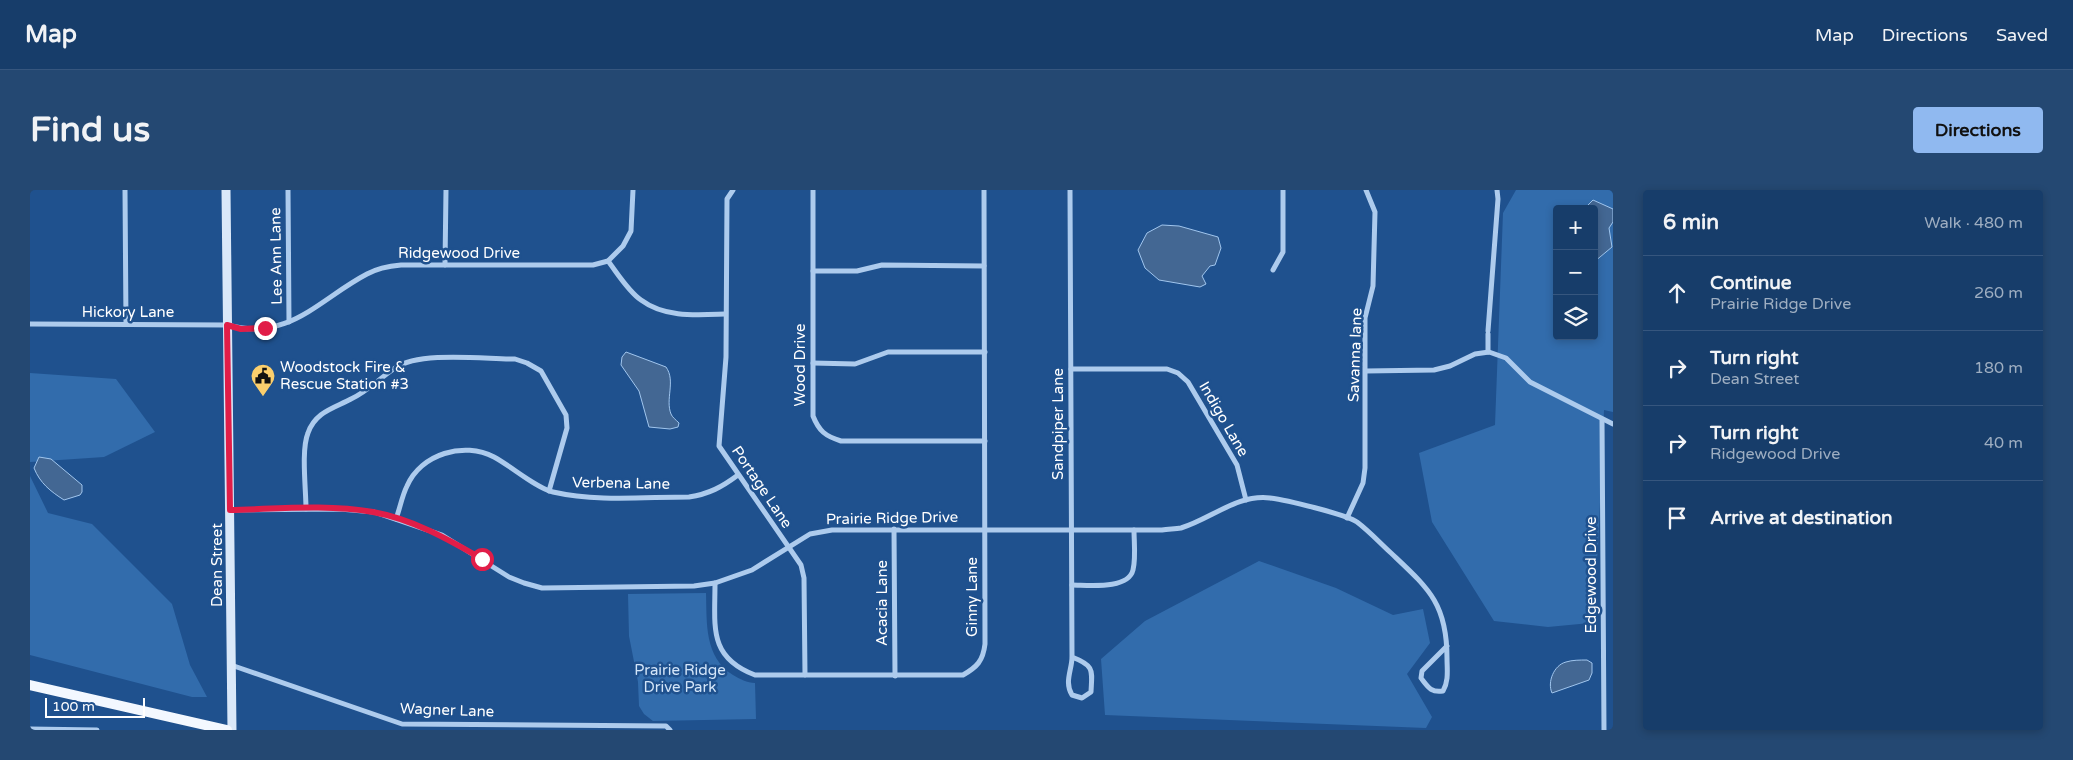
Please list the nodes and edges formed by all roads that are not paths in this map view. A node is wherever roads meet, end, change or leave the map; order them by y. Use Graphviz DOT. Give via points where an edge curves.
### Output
graph roads {
  1 [pos="125,190"];
  2 [pos="226,190"];
  3 [pos="288,190"];
  4 [pos="446,190"];
  5 [pos="632,190"];
  6 [pos="733,190"];
  7 [pos="813,190"];
  8 [pos="984,190"];
  9 [pos="1070,190"];
  10 [pos="1283,190"];
  11 [pos="1497,190"];
  12 [pos="1366,191"];
  13 [pos="608,261"];
  14 [pos="445,265"];
  15 [pos="984,266"];
  16 [pos="1273,270"];
  17 [pos="813,271"];
  18 [pos="725,314"];
  19 [pos="289,322"];
  20 [pos="30,324"];
  21 [pos="126,324"];
  22 [pos="227,325"];
  23 [pos="985,352"];
  24 [pos="1488,352"];
  25 [pos="812,363"];
  26 [pos="1071,369"];
  27 [pos="1366,371"];
  28 [pos="1602,420"];
  29 [pos="1613,424"];
  30 [pos="985,441"];
  31 [pos="738,475"];
  32 [pos="550,491"];
  33 [pos="1246,500"];
  34 [pos="306,509"];
  35 [pos="230,510"];
  36 [pos="1347,518"];
  37 [pos="396,519"];
  38 [pos="894,529"];
  39 [pos="985,529"];
  40 [pos="1071,529"];
  41 [pos="1134,530"];
  42 [pos="788,547"];
  43 [pos="715,584"];
  44 [pos="1072,585"];
  45 [pos="1447,646"];
  46 [pos="1072,657"];
  47 [pos="231,665"];
  48 [pos="805,675"];
  49 [pos="895,676"];
  50 [pos="30,684"];
  51 [pos="30,729"];
  52 [pos="97,730"];
  53 [pos="227,730"];
  54 [pos="232,730"];
  55 [pos="670,730"];
  56 [pos="1604,730"];
  1 -- 21 [label="street"];
  2 -- 22 [label="street, Dean Street"];
  3 -- 19 [label="street, Lee Ann Lane"];
  4 -- 14 [label="street"];
  5 -- 13 [label="street" via="632,231"];
  6 -- 18 [label="street, Portage Lane" via="727,199"];
  7 -- 17 [label="street, Wood Drive"];
  8 -- 15 [label="street, Ginny Lane"];
  9 -- 26 [label="street, Sandpiper Lane"];
  10 -- 16 [label="street" via="1283,252"];
  11 -- 24 [label="street"];
  12 -- 27 [label="street, Savanna lane" via="1375,212 1373,286 1366,318"];
  13 -- 14 [label="street, Ridgewood Drive" via="573,266"];
  13 -- 18 [label="street" via="641,300 658,310 682,315"];
  14 -- 19 [label="street, Ridgewood Drive" via="401,264 368,273 309,313"];
  15 -- 17 [label="street" via="882,265 857,271"];
  15 -- 23 [label="street, Ginny Lane"];
  17 -- 25 [label="street, Wood Drive"];
  18 -- 31 [label="street, Portage Lane" via="726,357 719,446"];
  19 -- 22 [label="street, Ridgewood Drive" via="241,329"];
  20 -- 21 [label="street, Hickory Lane"];
  21 -- 22 [label="street, Hickory Lane"];
  22 -- 35 [label="street, Dean Street"];
  23 -- 25 [label="street" via="888,352 855,364"];
  23 -- 30 [label="street, Ginny Lane"];
  24 -- 27 [label="street" via="1434,370"];
  24 -- 28 [label="street" via="1506,358 1530,382"];
  25 -- 30 [label="street, Wood Drive" via="813,416 827,437 841,441"];
  26 -- 33 [label="street, Indigo Lane" via="1167,369 1178,373 1188,382 1237,465"];
  26 -- 40 [label="street, Sandpiper Lane"];
  27 -- 36 [label="street, Savanna lane" via="1365,468 1363,482"];
  28 -- 29 [label="street"];
  28 -- 56 [label="street, Edgewood Drive"];
  30 -- 39 [label="street, Ginny Lane"];
  31 -- 32 [label="street, Verbena Lane" via="716,490 690,497 579,498"];
  31 -- 42 [label="street, Portage Lane"];
  32 -- 34 [label="street" via="567,428 566,415 540,371 515,359 432,358 415,360 395,368 370,389 316,418 305,448"];
  32 -- 37 [label="street, Verbena Lane" via="493,456 473,450 454,451 433,459 416,472 407,485"];
  33 -- 36 [label="street, Prairie Ridge Drive" via="1270,498"];
  33 -- 41 [label="street, Prairie Ridge Drive" via="1180,528"];
  34 -- 35 [label="street, Prairie Ridge Drive"];
  34 -- 37 [label="street, Prairie Ridge Drive" via="357,510"];
  35 -- 47 [label="street, Dean Street"];
  36 -- 45 [label="street, Prairie Ridge Drive" via="1356,521 1424,584 1435,599 1443,619"];
  37 -- 43 [label="street, Prairie Ridge Drive" via="442,535 510,577 542,588"];
  38 -- 39 [label="street, Prairie Ridge Drive"];
  38 -- 42 [label="street, Prairie Ridge Drive" via="832,530 810,534"];
  38 -- 49 [label="street, Acacia Lane"];
  39 -- 40 [label="street, Prairie Ridge Drive"];
  39 -- 49 [label="street, Ginny Lane" via="985,644 977,666 963,675"];
  40 -- 41 [label="street, Prairie Ridge Drive"];
  40 -- 44 [label="street, Sandpiper Lane"];
  41 -- 44 [label="street" via="1133,570 1129,577 1114,584"];
  42 -- 43 [label="street, Prairie Ridge Drive" via="752,570"];
  42 -- 48 [label="street, Portage Lane" via="801,565 804,578"];
  43 -- 48 [label="street, Ginny Lane" via="716,632 720,648 730,661 756,675"];
  44 -- 46 [label="street, Sandpiper Lane"];
  45 -- 45 [label="street, Prairie Ridge Drive" via="1447,684 1442,691 1436,692 1421,678 1422,671"];
  46 -- 46 [label="street, Sandpiper Lane" via="1069,690 1072,695 1082,698 1091,692 1092,669"];
  47 -- 54 [label="street, Dean Street"];
  47 -- 55 [label="street, Wagner Lane" via="402,724 666,726"];
  48 -- 49 [label="street, Ginny Lane"];
  50 -- 53 [label="main road"];
  51 -- 52 [label="street"];
}
